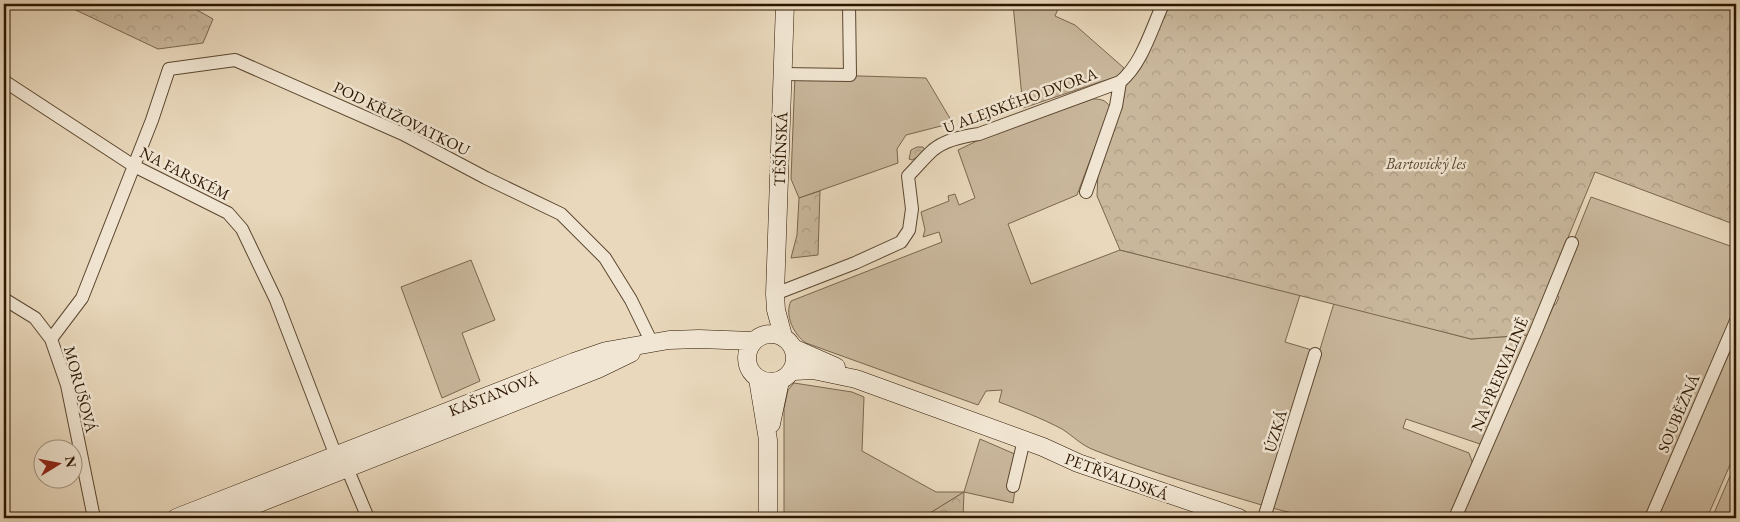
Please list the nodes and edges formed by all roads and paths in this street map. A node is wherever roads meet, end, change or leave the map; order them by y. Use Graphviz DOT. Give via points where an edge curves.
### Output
graph roads {
  1 [pos="849,4"];
  2 [pos="1163,4"];
  3 [pos="784,5"];
  4 [pos="783,74"];
  5 [pos="4,81"];
  6 [pos="1120,82"];
  7 [pos="134,166"];
  8 [pos="1086,192"];
  9 [pos="1572,243"];
  10 [pos="775,294"];
  11 [pos="4,299"];
  12 [pos="1736,321"];
  13 [pos="758,338"];
  14 [pos="51,339"];
  15 [pos="707,340"];
  16 [pos="788,342"];
  17 [pos="652,344"];
  18 [pos="1315,354"];
  19 [pos="747,364"];
  20 [pos="785,377"];
  21 [pos="758,379"];
  22 [pos="856,379"];
  23 [pos="768,440"];
  24 [pos="1024,440"];
  25 [pos="342,462"];
  26 [pos="1013,486"];
  27 [pos="94,518"];
  28 [pos="176,518"];
  29 [pos="221,518"];
  30 [pos="368,518"];
  31 [pos="768,518"];
  32 [pos="1240,518"];
  33 [pos="1264,518"];
  34 [pos="1455,518"];
  35 [pos="1651,518"];
  1 -- 4 [label="street" via="850,74"];
  2 -- 6 [label="street, U ALEJSKÉHO DVORA" via="1130,74"];
  3 -- 4 [label="main road, TĚŠÍNSKÁ"];
  4 -- 10 [label="main road, TĚŠÍNSKÁ"];
  5 -- 7 [label="street, NA FARSKÉM"];
  6 -- 8 [label="street, U ALEJSKÉHO DVORA" via="1116,106"];
  6 -- 10 [label="street, U ALEJSKÉHO DVORA" via="979,134 948,142 934,150 908,176 912,209 909,230 901,242"];
  7 -- 14 [label="street, MORUŠOVÁ" via="82,298"];
  7 -- 17 [label="street, POD KŘIŽOVATKOU" via="169,69 235,60 404,134 561,214 605,258 631,300"];
  7 -- 25 [label="street, NA FARSKÉM" via="228,213 242,228 276,300"];
  9 -- 34 [label="street, NA PŘERVALINĚ"];
  10 -- 13 [label="main road, TĚŠÍNSKÁ"];
  10 -- 16 [label="main road, TĚŠÍNSKÁ" via="776,310"];
  11 -- 14 [label="street" via="35,318"];
  12 -- 35 [label="street, SOUBĚŽNÁ"];
  13 -- 15 [label="main road, KAŠTANOVÁ"];
  13 -- 16 [label="main road" via="773,333"];
  13 -- 19 [label="main road" via="747,352"];
  14 -- 27 [label="street, MORUŠOVÁ" via="67,385"];
  15 -- 17 [label="main road, KAŠTANOVÁ" via="669,340"];
  15 -- 19 [label="main road"];
  16 -- 20 [label="main road" via="795,361"];
  16 -- 22 [label="main road, PETŘVALDSKÁ"];
  17 -- 25 [label="main road, KAŠTANOVÁ" via="606,351 574,362"];
  18 -- 33 [label="street, ÚZKÁ"];
  19 -- 21 [label="main road"];
  20 -- 21 [label="main road" via="769,382"];
  20 -- 22 [label="main road, PETŘVALDSKÁ" via="794,371 813,370"];
  20 -- 23 [label="main road"];
  21 -- 23 [label="main road"];
  22 -- 24 [label="main road, PETŘVALDSKÁ"];
  23 -- 31 [label="main road"];
  24 -- 26 [label="street"];
  24 -- 32 [label="main road, PETŘVALDSKÁ" via="1078,463"];
  25 -- 28 [label="main road, KAŠTANOVÁ"];
  25 -- 29 [label="main road, KAŠTANOVÁ"];
  25 -- 30 [label="street, NA FARSKÉM"];
}
